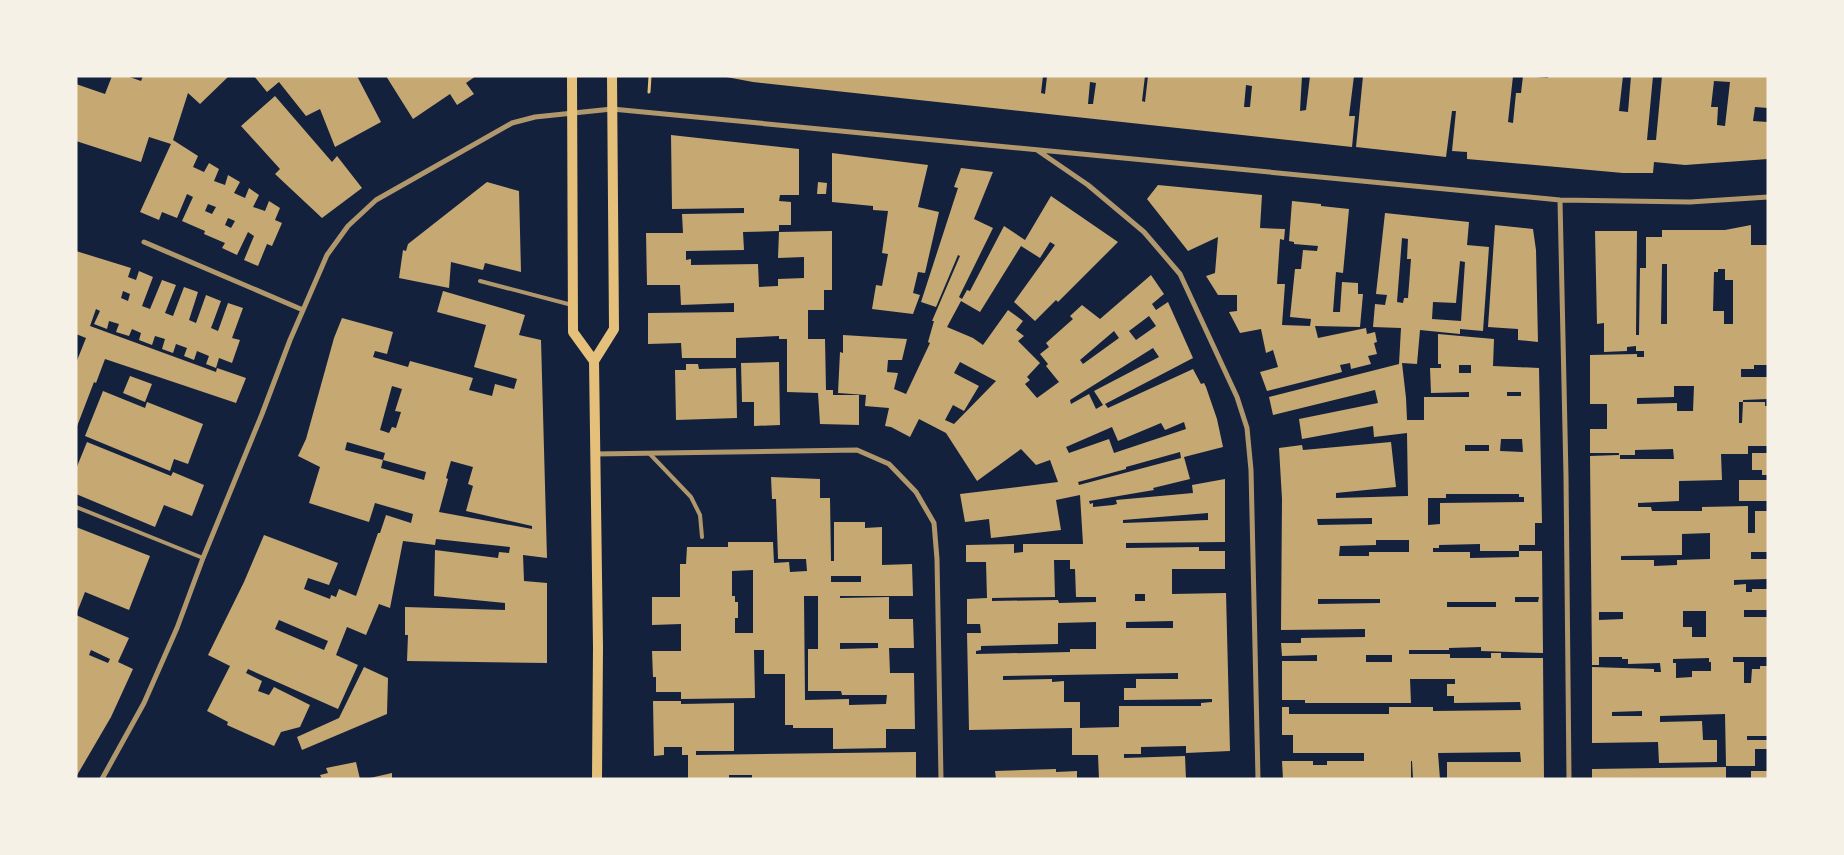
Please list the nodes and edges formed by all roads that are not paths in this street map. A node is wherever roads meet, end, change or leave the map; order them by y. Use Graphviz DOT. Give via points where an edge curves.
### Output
graph roads {
  1 [pos="572,76"];
  2 [pos="612,76"];
  3 [pos="612,109"];
  4 [pos="572,112"];
  5 [pos="1036,150"];
  6 [pos="1768,197"];
  7 [pos="1560,200"];
  8 [pos="144,242"];
  9 [pos="480,282"];
  10 [pos="572,305"];
  11 [pos="303,310"];
  12 [pos="594,361"];
  13 [pos="649,453"];
  14 [pos="595,454"];
  15 [pos="76,507"];
  16 [pos="702,537"];
  17 [pos="203,558"];
  18 [pos="102,779"];
  19 [pos="598,779"];
  20 [pos="941,779"];
  21 [pos="1258,779"];
  22 [pos="1569,779"];
  1 -- 4 [label="main road"];
  2 -- 3 [label="main road"];
  3 -- 4 [label="street"];
  3 -- 5 [label="street"];
  3 -- 12 [label="main road" via="614,330"];
  4 -- 10 [label="main road"];
  4 -- 11 [label="street" via="512,123 376,200 348,226 327,255"];
  5 -- 7 [label="street"];
  5 -- 21 [label="street" via="1088,185 1144,232 1180,274 1237,397 1247,428 1251,470"];
  6 -- 7 [label="street" via="1690,202"];
  7 -- 22 [label="street"];
  8 -- 11 [label="street"];
  9 -- 10 [label="lane"];
  10 -- 12 [label="main road" via="573,332"];
  11 -- 17 [label="street"];
  12 -- 14 [label="main road"];
  13 -- 14 [label="street"];
  13 -- 16 [label="lane" via="691,497 700,515"];
  13 -- 20 [label="street" via="857,450 889,464 916,492 934,523"];
  14 -- 19 [label="main road"];
  15 -- 17 [label="lane"];
  17 -- 18 [label="street" via="144,703"];
}
